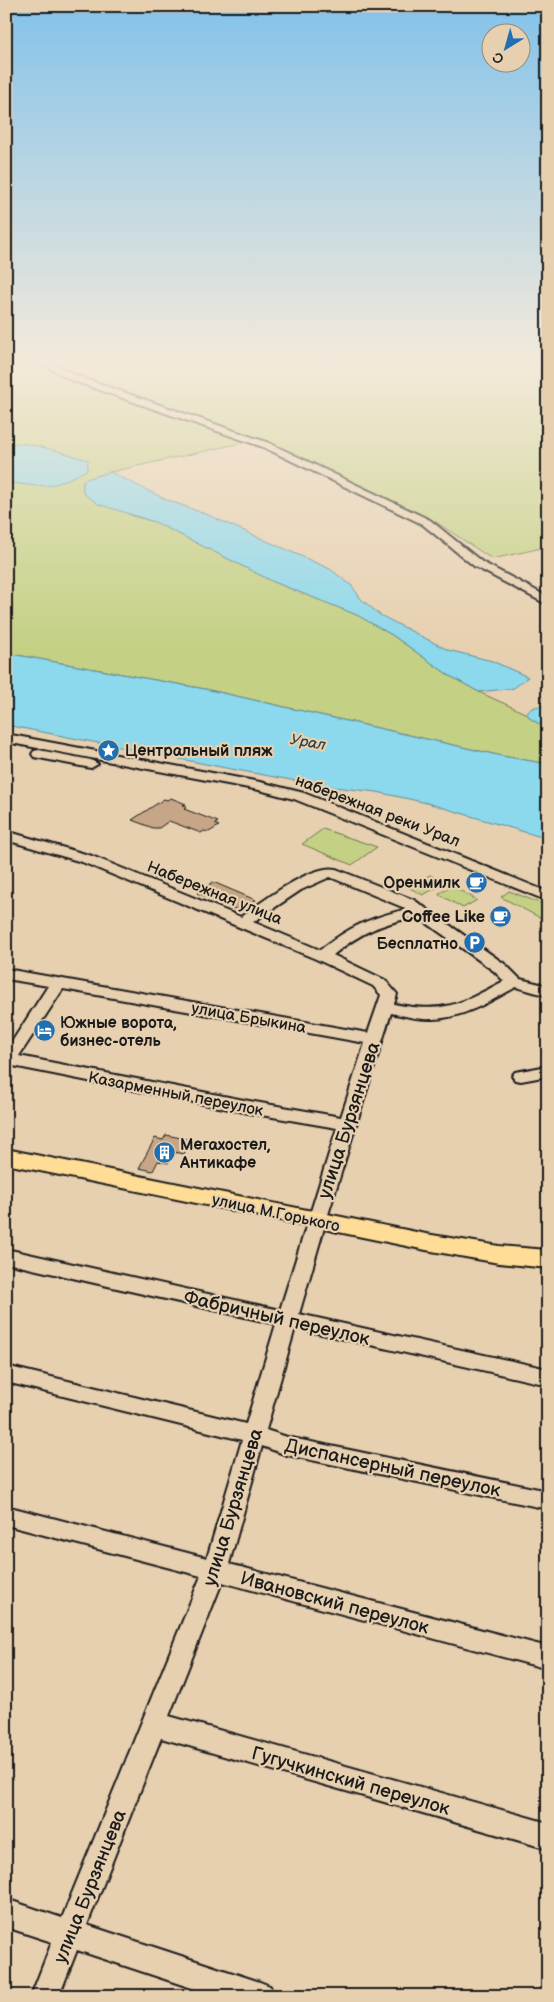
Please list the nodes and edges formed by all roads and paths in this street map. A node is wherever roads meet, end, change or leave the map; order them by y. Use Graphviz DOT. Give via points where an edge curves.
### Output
graph roads {
  1 [pos="292,457"];
  2 [pos="548,586"];
  3 [pos="526,590"];
  4 [pos="548,602"];
  5 [pos="6,738"];
  6 [pos="18,746"];
  7 [pos="6,835"];
  8 [pos="548,897"];
  9 [pos="421,910"];
  10 [pos="242,922"];
  11 [pos="322,956"];
  12 [pos="6,974"];
  13 [pos="514,982"];
  14 [pos="58,984"];
  15 [pos="544,985"];
  16 [pos="386,1007"];
  17 [pos="374,1038"];
  18 [pos="7,1061"];
  19 [pos="548,1071"];
  20 [pos="521,1076"];
  21 [pos="347,1124"];
  22 [pos="6,1156"];
  23 [pos="316,1220"];
  24 [pos="6,1256"];
  25 [pos="548,1259"];
  26 [pos="288,1320"];
  27 [pos="6,1374"];
  28 [pos="548,1377"];
  29 [pos="255,1435"];
  30 [pos="548,1500"];
  31 [pos="6,1514"];
  32 [pos="215,1570"];
  33 [pos="548,1658"];
  34 [pos="155,1724"];
  35 [pos="548,1836"];
  36 [pos="6,1913"];
  37 [pos="68,1934"];
  38 [pos="44,1996"];
  39 [pos="260,1996"];
  1 -- 3 [label="street" via="426,522 478,564"];
  2 -- 3 [label="street"];
  3 -- 4 [label="street"];
  5 -- 6 [label="street, набережная реки Урал"];
  6 -- 8 [label="street, набережная реки Урал" via="246,788 346,822 493,881 498,877"];
  7 -- 10 [label="street, Набережная улица" via="87,859"];
  9 -- 10 [label="street" via="396,896 331,872 281,896"];
  9 -- 11 [label="street" via="377,921 350,934"];
  9 -- 13 [label="street"];
  10 -- 11 [label="street, Набережная улица"];
  11 -- 16 [label="street, Набережная улица" via="379,983 389,994"];
  12 -- 14 [label="street, улица Брыкина"];
  13 -- 15 [label="street"];
  13 -- 16 [label="street" via="445,1012 433,1014"];
  14 -- 17 [label="street, улица Брыкина"];
  14 -- 18 [label="street"];
  16 -- 17 [label="street, улица Бурзянцева"];
  17 -- 21 [label="street, улица Бурзянцева"];
  18 -- 21 [label="street, Казарменный переулок"];
  19 -- 20 [label="street"];
  21 -- 23 [label="street, улица Бурзянцева"];
  22 -- 23 [label="main road, улица М.Горького"];
  23 -- 25 [label="main road, улица М.Горького" via="498,1254"];
  23 -- 26 [label="street, улица Бурзянцева"];
  24 -- 26 [label="street, Фабричный переулок"];
  26 -- 28 [label="street, Фабричный переулок"];
  26 -- 29 [label="street, улица Бурзянцева"];
  27 -- 29 [label="street, Диспансерный переулок"];
  29 -- 30 [label="street, Диспансерный переулок" via="288,1446"];
  29 -- 32 [label="street, улица Бурзянцева"];
  31 -- 32 [label="street, Ивановский переулок"];
  32 -- 33 [label="street, Ивановский переулок"];
  32 -- 34 [label="street, улица Бурзянцева"];
  34 -- 35 [label="street, Гугучкинский переулок"];
  34 -- 37 [label="street, улица Бурзянцева"];
  36 -- 37 [label="street"];
  37 -- 38 [label="street, улица Бурзянцева"];
  37 -- 39 [label="street"];
}
